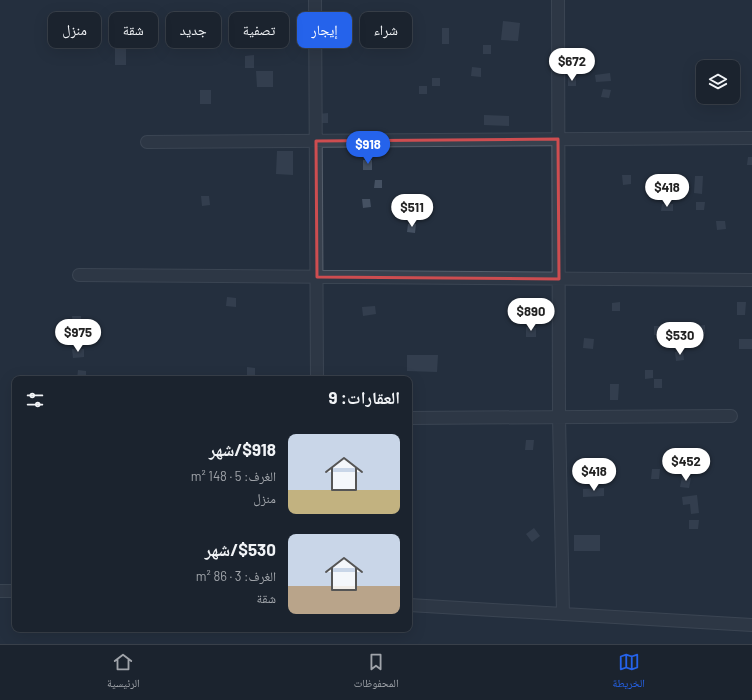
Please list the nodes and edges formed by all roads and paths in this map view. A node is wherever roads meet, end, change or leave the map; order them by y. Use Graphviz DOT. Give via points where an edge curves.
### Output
graph roads {
  1 [pos="315,0"];
  2 [pos="558,0"];
  3 [pos="752,138"];
  4 [pos="558,139"];
  5 [pos="316,141"];
  6 [pos="147,142"];
  7 [pos="79,275"];
  8 [pos="317,277"];
  9 [pos="559,279"];
  10 [pos="752,280"];
  11 [pos="317,376"];
  12 [pos="731,416"];
  13 [pos="559,417"];
  14 [pos="412,418"];
  15 [pos="0,591"];
  16 [pos="12,591"];
  17 [pos="412,605"];
  18 [pos="563,614"];
  19 [pos="752,625"];
  1 -- 5 [label="street"];
  2 -- 4 [label="street"];
  3 -- 4 [label="street"];
  4 -- 5 [label="street"];
  4 -- 9 [label="street"];
  5 -- 6 [label="street"];
  5 -- 8 [label="street"];
  7 -- 8 [label="street"];
  8 -- 9 [label="street"];
  8 -- 11 [label="street"];
  9 -- 10 [label="street"];
  9 -- 13 [label="street"];
  12 -- 13 [label="street"];
  13 -- 14 [label="street"];
  13 -- 18 [label="street"];
  15 -- 16 [label="street"];
  17 -- 18 [label="street"];
  18 -- 19 [label="street"];
}
